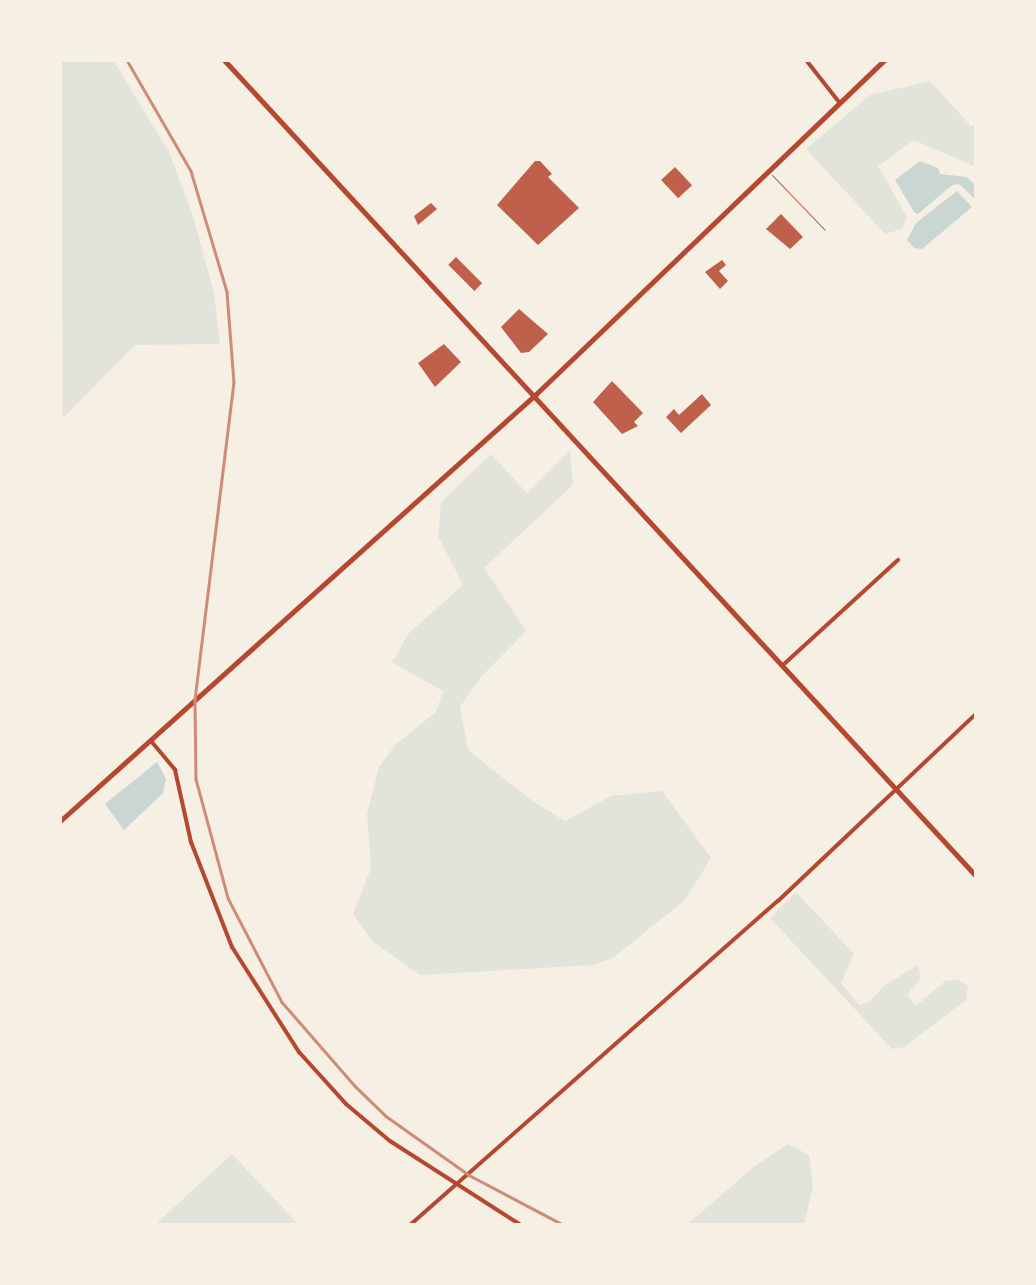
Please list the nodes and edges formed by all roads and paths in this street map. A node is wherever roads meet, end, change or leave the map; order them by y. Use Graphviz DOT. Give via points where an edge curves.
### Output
graph roads {
  1 [pos="224,60"];
  2 [pos="806,60"];
  3 [pos="884,60"];
  4 [pos="839,102"];
  5 [pos="768,171"];
  6 [pos="825,230"];
  7 [pos="536,394"];
  8 [pos="898,560"];
  9 [pos="783,665"];
  10 [pos="976,714"];
  11 [pos="151,741"];
  12 [pos="896,788"];
  13 [pos="60,821"];
  14 [pos="976,876"];
  15 [pos="456,1186"];
  16 [pos="410,1225"];
  17 [pos="520,1225"];
  1 -- 7 [label="main road"];
  2 -- 4 [label="street"];
  3 -- 4 [label="main road"];
  4 -- 5 [label="main road"];
  5 -- 6 [label="lane"];
  5 -- 7 [label="main road"];
  7 -- 9 [label="main road"];
  7 -- 11 [label="main road"];
  8 -- 9 [label="street"];
  9 -- 12 [label="main road"];
  10 -- 12 [label="street"];
  11 -- 13 [label="main road"];
  11 -- 15 [label="street" via="175,770 191,842 226,933 275,1019 346,1104"];
  12 -- 14 [label="main road"];
  12 -- 15 [label="street"];
  15 -- 16 [label="street"];
  15 -- 17 [label="street"];
}
